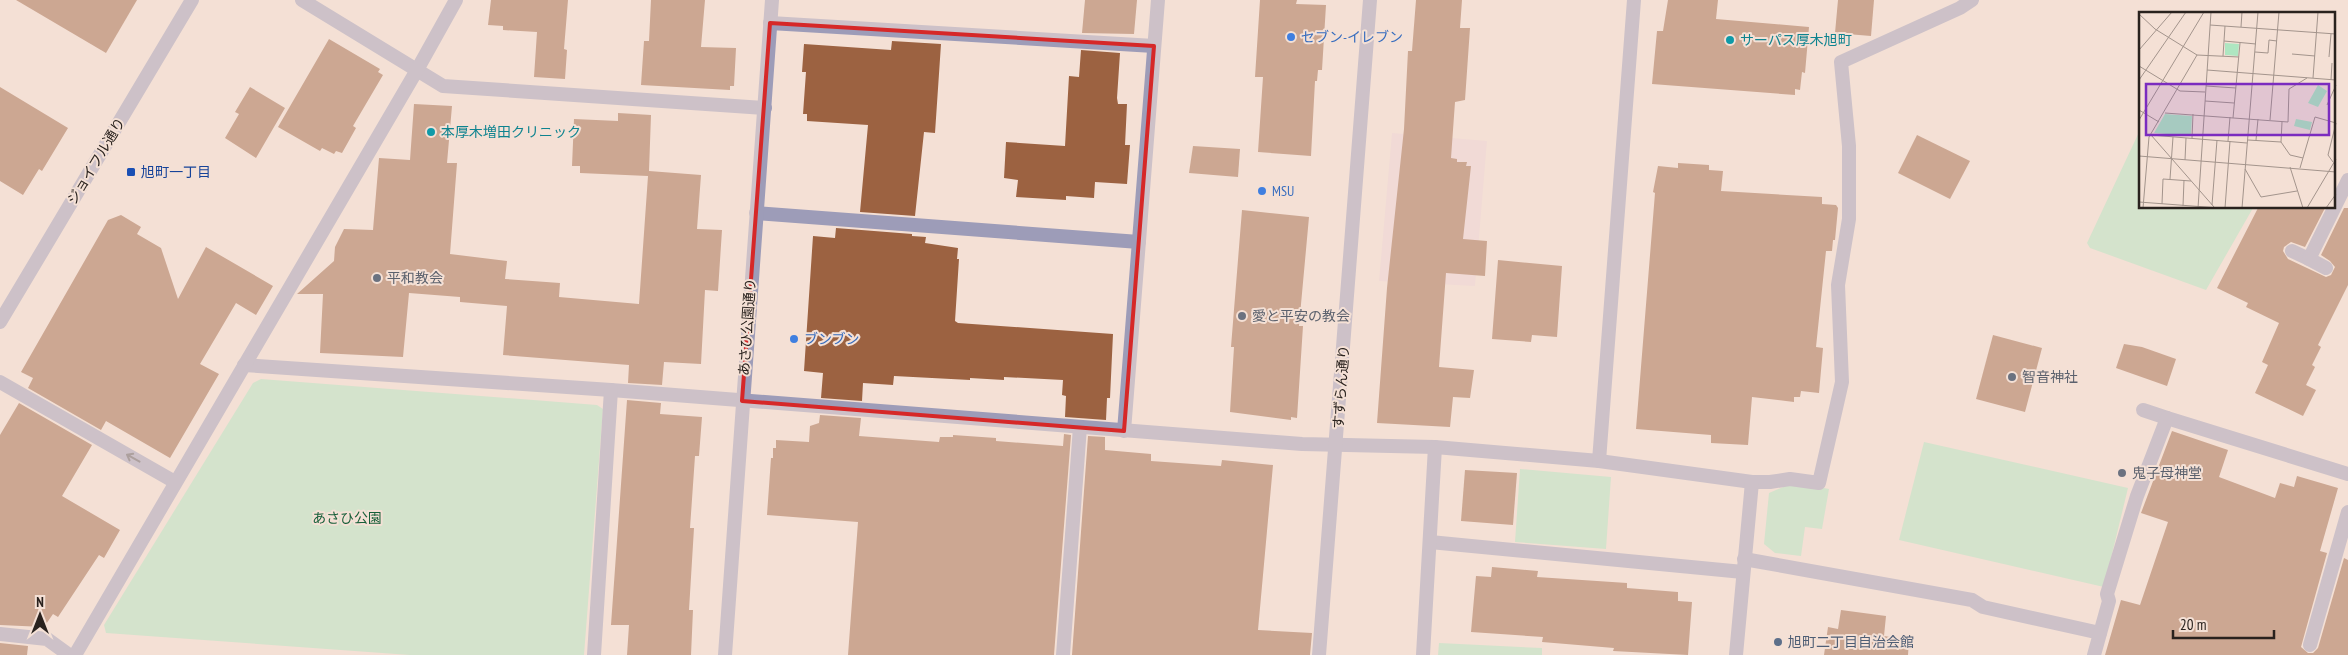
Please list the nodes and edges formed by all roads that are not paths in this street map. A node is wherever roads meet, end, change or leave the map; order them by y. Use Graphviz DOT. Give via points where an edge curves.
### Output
graph roads {
  1 [pos="192,0"];
  2 [pos="302,0"];
  3 [pos="456,0"];
  4 [pos="772,0"];
  5 [pos="1158,0"];
  6 [pos="1370,0"];
  7 [pos="1634,0"];
  8 [pos="1972,0"];
  9 [pos="770,23"];
  10 [pos="1154,46"];
  11 [pos="417,70"];
  12 [pos="765,108"];
  13 [pos="2348,180"];
  14 [pos="2336,205"];
  15 [pos="2334,209"];
  16 [pos="756,213"];
  17 [pos="1139,242"];
  18 [pos="2292,251"];
  19 [pos="2309,260"];
  20 [pos="2326,268"];
  21 [pos="0,322"];
  22 [pos="244,365"];
  23 [pos="0,382"];
  24 [pos="611,390"];
  25 [pos="742,401"];
  26 [pos="2143,410"];
  27 [pos="2167,418"];
  28 [pos="1080,427"];
  29 [pos="1124,431"];
  30 [pos="1336,446"];
  31 [pos="1435,447"];
  32 [pos="1599,461"];
  33 [pos="2348,474"];
  34 [pos="176,482"];
  35 [pos="1752,482"];
  36 [pos="2348,512"];
  37 [pos="1430,542"];
  38 [pos="1744,565"];
  39 [pos="2100,633"];
  40 [pos="0,634"];
  41 [pos="2310,645"];
  42 [pos="69,655"];
  43 [pos="75,655"];
  44 [pos="594,655"];
  45 [pos="725,655"];
  46 [pos="1063,655"];
  47 [pos="1319,655"];
  48 [pos="1423,655"];
  49 [pos="1736,655"];
  50 [pos="2094,655"];
  1 -- 21 [label="street, ジョイフル通り"];
  2 -- 11 [label="street"];
  3 -- 11 [label="street"];
  4 -- 9 [label="street, あさひ公園通り"];
  5 -- 10 [label="street"];
  6 -- 30 [label="street, すずらん通り"];
  7 -- 32 [label="street"];
  8 -- 35 [label="street" via="1841,62 1849,146 1849,219 1838,285 1842,382 1819,483 1790,479"];
  9 -- 10 [label="street"];
  9 -- 12 [label="street, あさひ公園通り"];
  10 -- 17 [label="street"];
  11 -- 12 [label="street" via="443,86"];
  11 -- 22 [label="street"];
  12 -- 16 [label="street, あさひ公園通り"];
  13 -- 14 [label="street"];
  15 -- 19 [label="street"];
  16 -- 17 [label="street"];
  16 -- 25 [label="street, あさひ公園通り"];
  17 -- 29 [label="street"];
  18 -- 19 [label="street"];
  19 -- 20 [label="street"];
  22 -- 24 [label="street"];
  22 -- 34 [label="street"];
  34 -- 23 [label="street, one-way"];
  24 -- 25 [label="street"];
  24 -- 44 [label="street"];
  25 -- 28 [label="street"];
  25 -- 45 [label="street, あさひ公園通り"];
  26 -- 27 [label="street"];
  27 -- 33 [label="street"];
  27 -- 39 [label="street" via="2137,496 2107,594 2109,601"];
  28 -- 29 [label="street"];
  28 -- 46 [label="street"];
  29 -- 30 [label="street"];
  30 -- 31 [label="street"];
  30 -- 47 [label="street, すずらん通り"];
  31 -- 32 [label="street"];
  31 -- 37 [label="street"];
  32 -- 35 [label="street"];
  34 -- 43 [label="street"];
  35 -- 38 [label="street"];
  36 -- 41 [label="street"];
  37 -- 38 [label="street"];
  37 -- 48 [label="street"];
  38 -- 39 [label="street" via="1972,600 1983,607"];
  38 -- 49 [label="street"];
  39 -- 50 [label="street"];
  40 -- 42 [label="street" via="47,639"];
}
